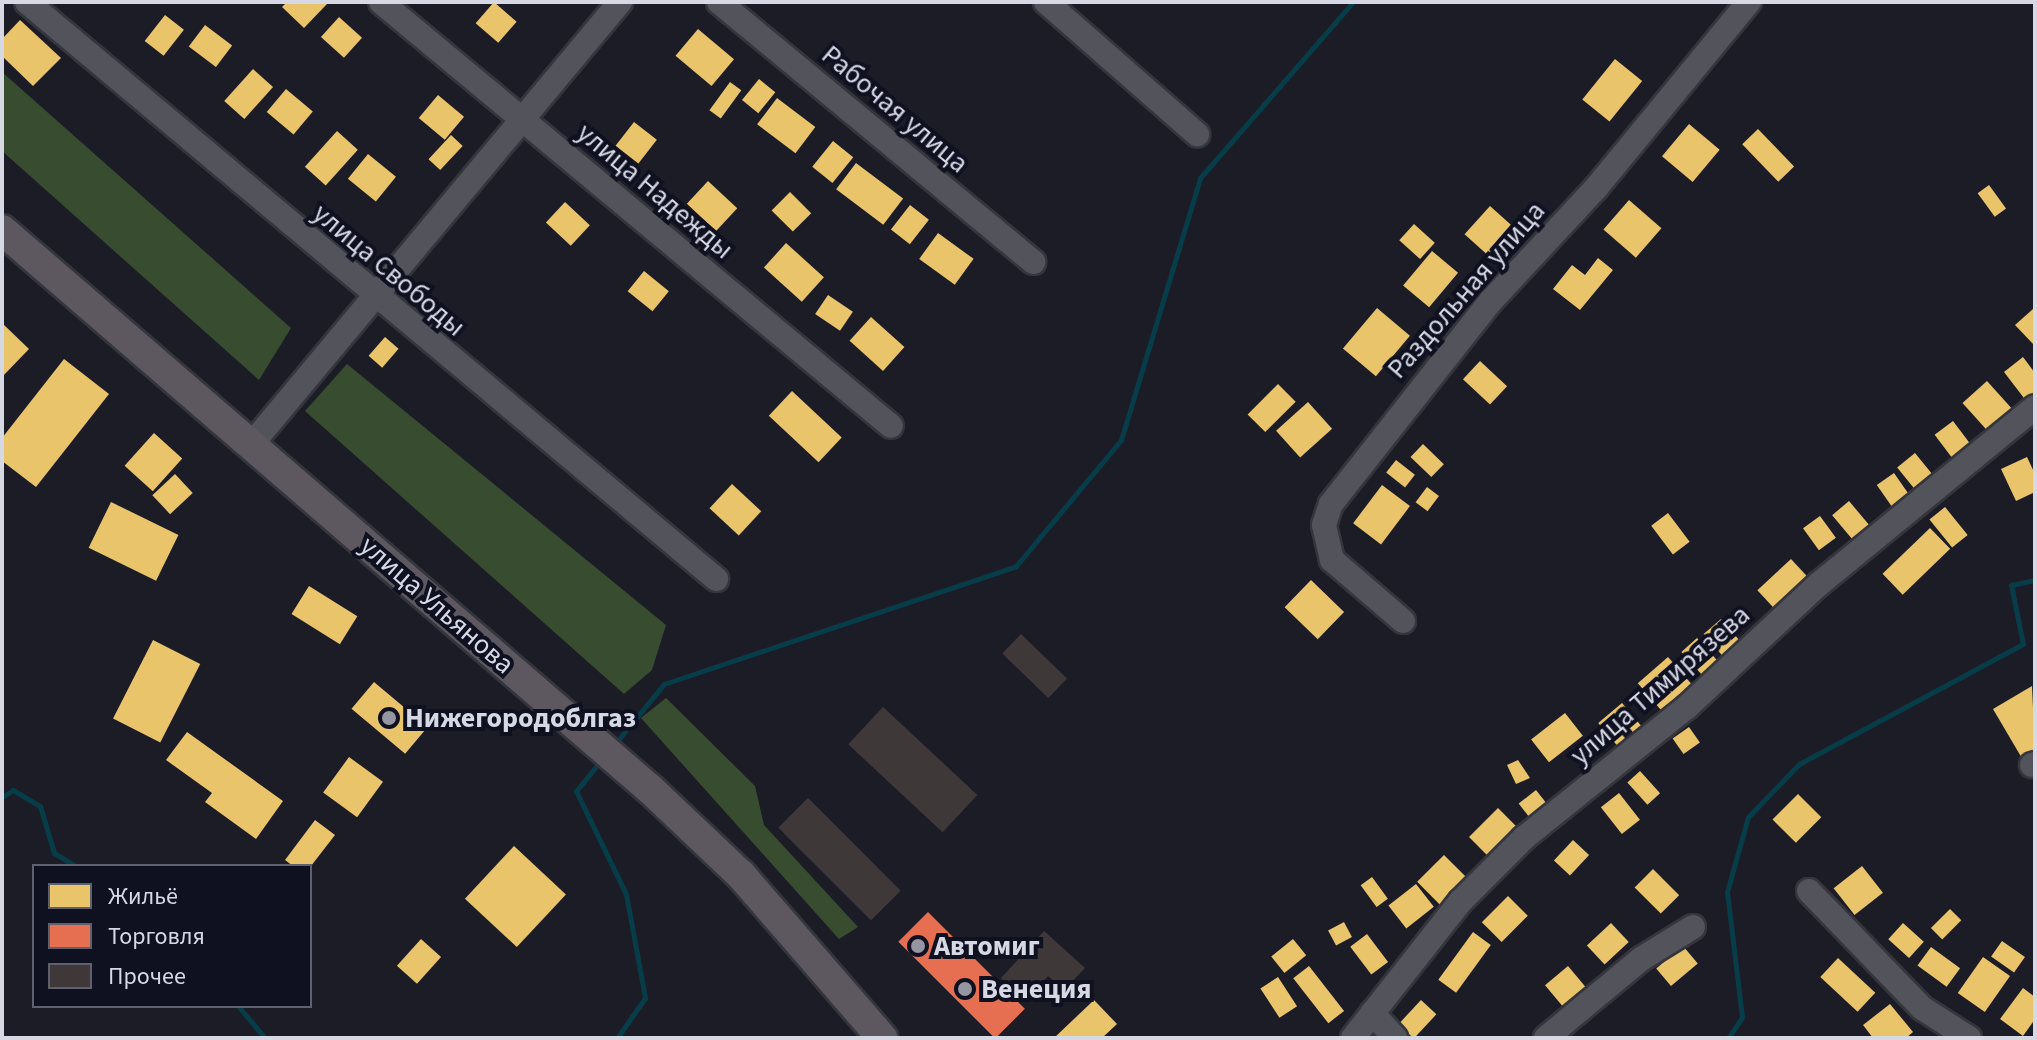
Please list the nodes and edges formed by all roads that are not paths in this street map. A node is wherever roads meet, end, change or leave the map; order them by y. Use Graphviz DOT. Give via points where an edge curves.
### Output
graph roads {
  1 [pos="27,2"];
  2 [pos="381,2"];
  3 [pos="620,2"];
  4 [pos="719,2"];
  5 [pos="1046,2"];
  6 [pos="1749,2"];
  7 [pos="522,119"];
  8 [pos="1197,134"];
  9 [pos="2,230"];
  10 [pos="1033,262"];
  11 [pos="374,297"];
  12 [pos="2035,407"];
  13 [pos="891,426"];
  14 [pos="251,445"];
  15 [pos="716,579"];
  16 [pos="1403,621"];
  17 [pos="1809,891"];
  18 [pos="1693,927"];
  19 [pos="1372,1013"];
  20 [pos="882,1038"];
  21 [pos="1353,1038"];
  22 [pos="1395,1038"];
  23 [pos="1546,1038"];
  24 [pos="1969,1038"];
  1 -- 11 [label="street, улица Свободы"];
  2 -- 7 [label="street, улица Надежды"];
  3 -- 7 [label="street"];
  4 -- 10 [label="street, Рабочая улица"];
  5 -- 8 [label="street"];
  6 -- 16 [label="street, Раздольная улица" via="1596,188 1491,301 1331,504 1324,525 1332,560"];
  7 -- 11 [label="street"];
  7 -- 13 [label="street, улица Надежды"];
  9 -- 14 [label="main road, улица Ульянова"];
  11 -- 14 [label="street"];
  11 -- 15 [label="street, улица Свободы"];
  12 -- 19 [label="street, улица Тимирязева" via="1819,584 1687,707 1524,838 1461,901"];
  14 -- 20 [label="main road, улица Ульянова" via="651,790 741,875"];
  17 -- 24 [label="street" via="1922,1008"];
  18 -- 23 [label="street" via="1641,959"];
  19 -- 21 [label="street, улица Тимирязева"];
  19 -- 22 [label="street"];
}
